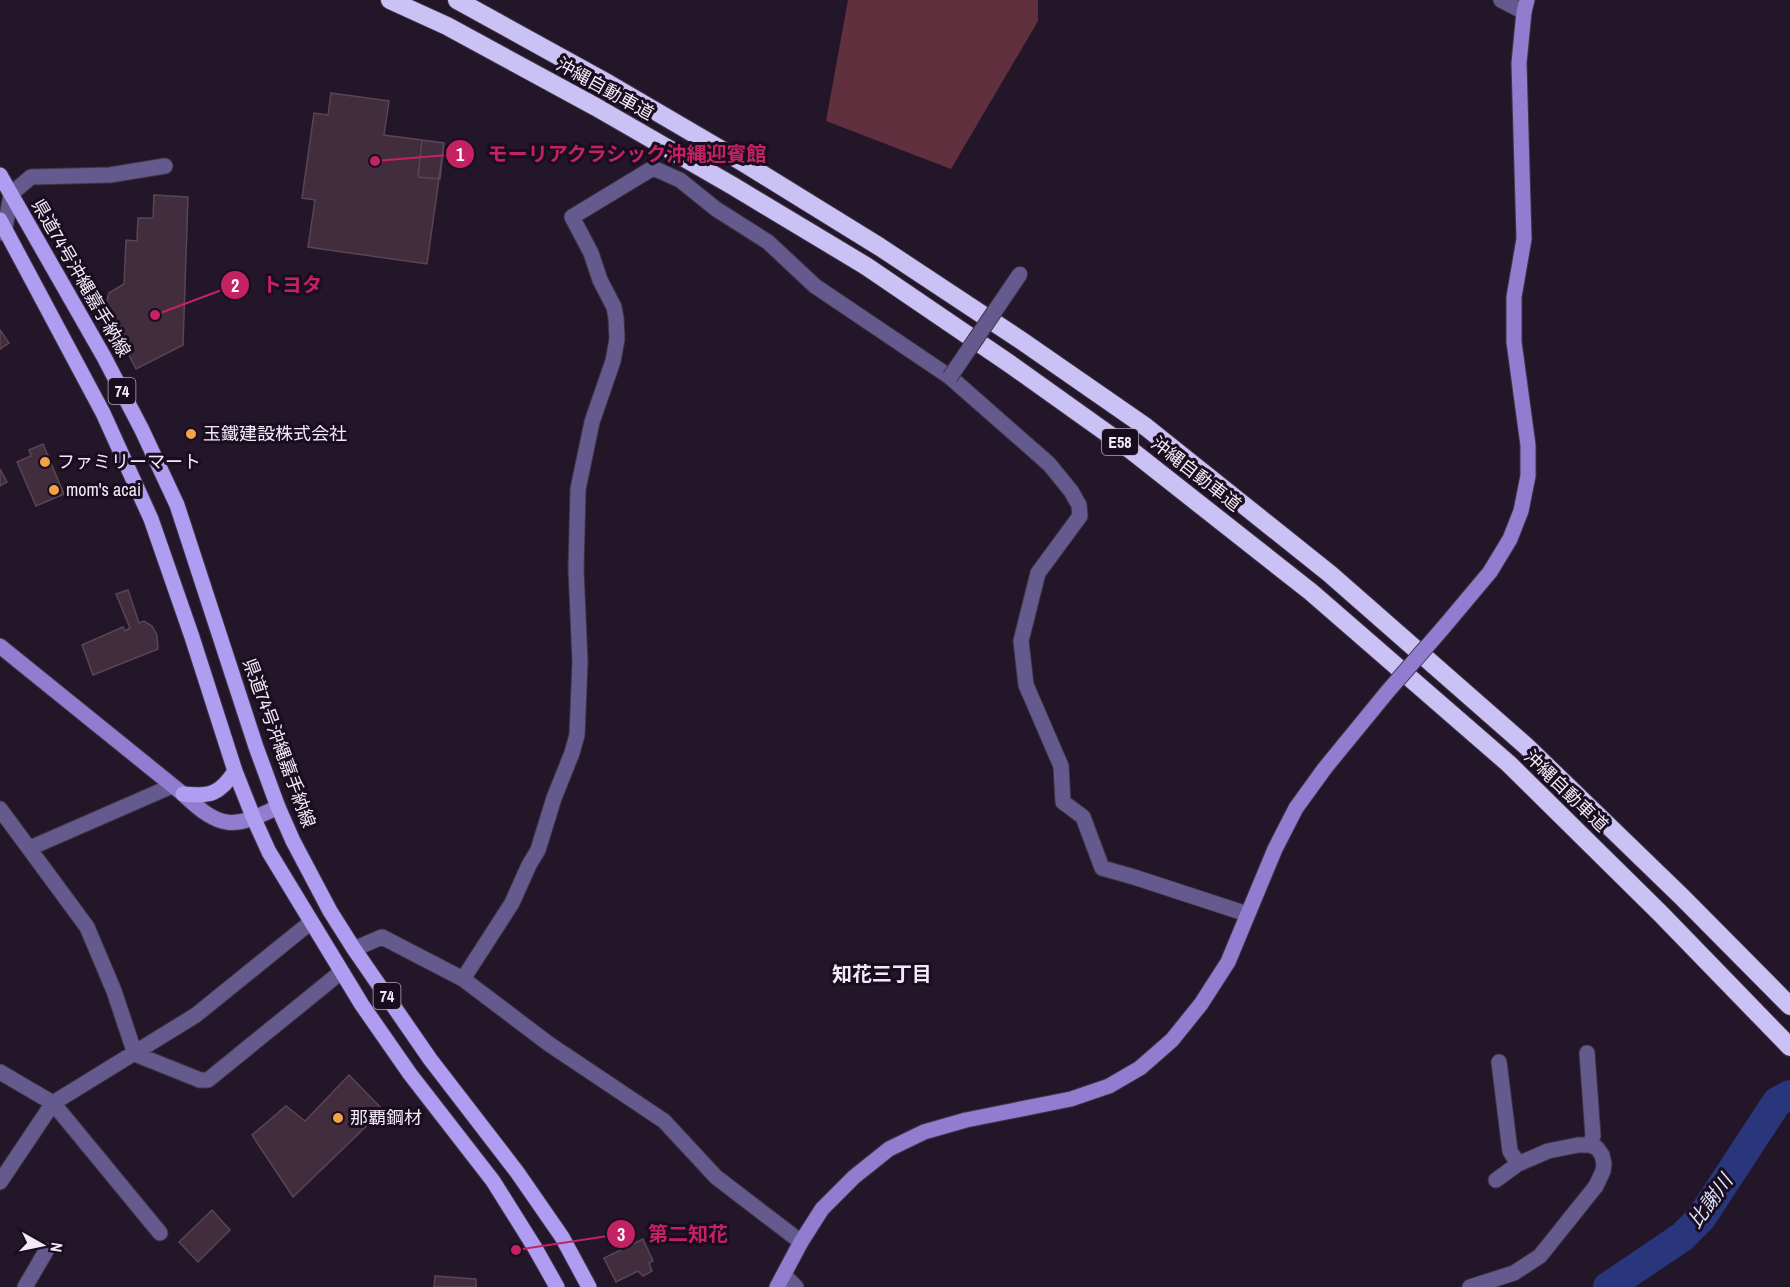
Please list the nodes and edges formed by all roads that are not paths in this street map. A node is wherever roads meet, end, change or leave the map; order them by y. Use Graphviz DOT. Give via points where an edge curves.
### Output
graph roads {
  1 [pos="390,0"];
  2 [pos="457,0"];
  3 [pos="1501,0"];
  4 [pos="1526,6"];
  5 [pos="165,166"];
  6 [pos="0,175"];
  7 [pos="11,194"];
  8 [pos="2,227"];
  9 [pos="1020,274"];
  10 [pos="950,377"];
  11 [pos="0,646"];
  12 [pos="235,771"];
  13 [pos="178,790"];
  14 [pos="278,807"];
  15 [pos="0,809"];
  16 [pos="254,819"];
  17 [pos="30,848"];
  18 [pos="1247,914"];
  19 [pos="311,922"];
  20 [pos="354,949"];
  21 [pos="341,972"];
  22 [pos="463,979"];
  23 [pos="1784,1000"];
  24 [pos="1790,1047"];
  25 [pos="1587,1053"];
  26 [pos="135,1054"];
  27 [pos="1500,1062"];
  28 [pos="0,1072"];
  29 [pos="53,1103"];
  30 [pos="1590,1145"];
  31 [pos="1518,1164"];
  32 [pos="1496,1180"];
  33 [pos="0,1182"];
  34 [pos="160,1233"];
  35 [pos="801,1242"];
  36 [pos="46,1251"];
  37 [pos="781,1281"];
  38 [pos="25,1287"];
  39 [pos="557,1287"];
  40 [pos="589,1287"];
  41 [pos="796,1287"];
  42 [pos="1470,1287"];
  1 -- 24 [label="highway, 沖縄自動車道 / E58" via="447,26 596,107 866,266 1132,451 1311,592 1509,764"];
  2 -- 23 [label="highway, 沖縄自動車道 / E58" via="619,89 870,241 1146,428 1330,574 1526,746"];
  3 -- 4 [label="street"];
  4 -- 18 [label="street, bridge" via="1519,63 1524,239 1514,297 1514,342 1528,446 1528,476 1521,511 1490,572 1388,691 1296,808"];
  5 -- 7 [label="street" via="110,175 31,177"];
  6 -- 7 [label="main road, 県道74号沖縄嘉手納線 / 74"];
  7 -- 8 [label="street"];
  7 -- 14 [label="main road, 県道74号沖縄嘉手納線 / 74" via="105,357 177,505"];
  8 -- 12 [label="main road, 74" via="103,413 151,519"];
  9 -- 10 [label="street, bridge"];
  10 -- 18 [label="street" via="1049,464 1079,505 1080,516 1038,573 1021,641 1026,686 1060,766 1063,802 1083,817 1102,868"];
  10 -- 22 [label="street" via="815,286 768,242 680,180 653,168 572,217 614,308 617,339 592,422 578,489 577,735 538,850 513,903"];
  11 -- 13 [label="street"];
  12 -- 13 [label="main road" via="226,786 203,796"];
  12 -- 16 [label="main road, 74"];
  13 -- 16 [label="street" via="219,821 236,824"];
  13 -- 17 [label="street"];
  14 -- 16 [label="street"];
  14 -- 20 [label="main road, 県道74号沖縄嘉手納線 / 74" via="330,911"];
  15 -- 17 [label="street"];
  16 -- 19 [label="main road, 74"];
  17 -- 26 [label="street" via="87,927"];
  18 -- 35 [label="street" via="1228,962 1201,1004 1172,1040 1140,1068 1110,1086 1071,1099 966,1120 924,1132 889,1149 822,1209"];
  19 -- 21 [label="main road, 74"];
  19 -- 26 [label="street" via="196,1015"];
  20 -- 22 [label="street" via="382,937"];
  20 -- 40 [label="main road, 県道74号沖縄嘉手納線 / 74" via="430,1059 517,1172 562,1237"];
  21 -- 26 [label="street" via="208,1080"];
  21 -- 39 [label="main road, 74" via="410,1074 493,1181"];
  22 -- 35 [label="street" via="549,1044 664,1121 716,1177"];
  25 -- 30 [label="street" via="1593,1136"];
  26 -- 29 [label="street"];
  27 -- 31 [label="street" via="1510,1151"];
  28 -- 29 [label="street"];
  29 -- 33 [label="street"];
  29 -- 34 [label="street"];
  30 -- 31 [label="street" via="1548,1151"];
  30 -- 42 [label="street" via="1602,1155 1603,1172 1540,1256 1514,1273"];
  31 -- 32 [label="street"];
  35 -- 37 [label="street"];
  36 -- 38 [label="street"];
  37 -- 41 [label="street"];
}
